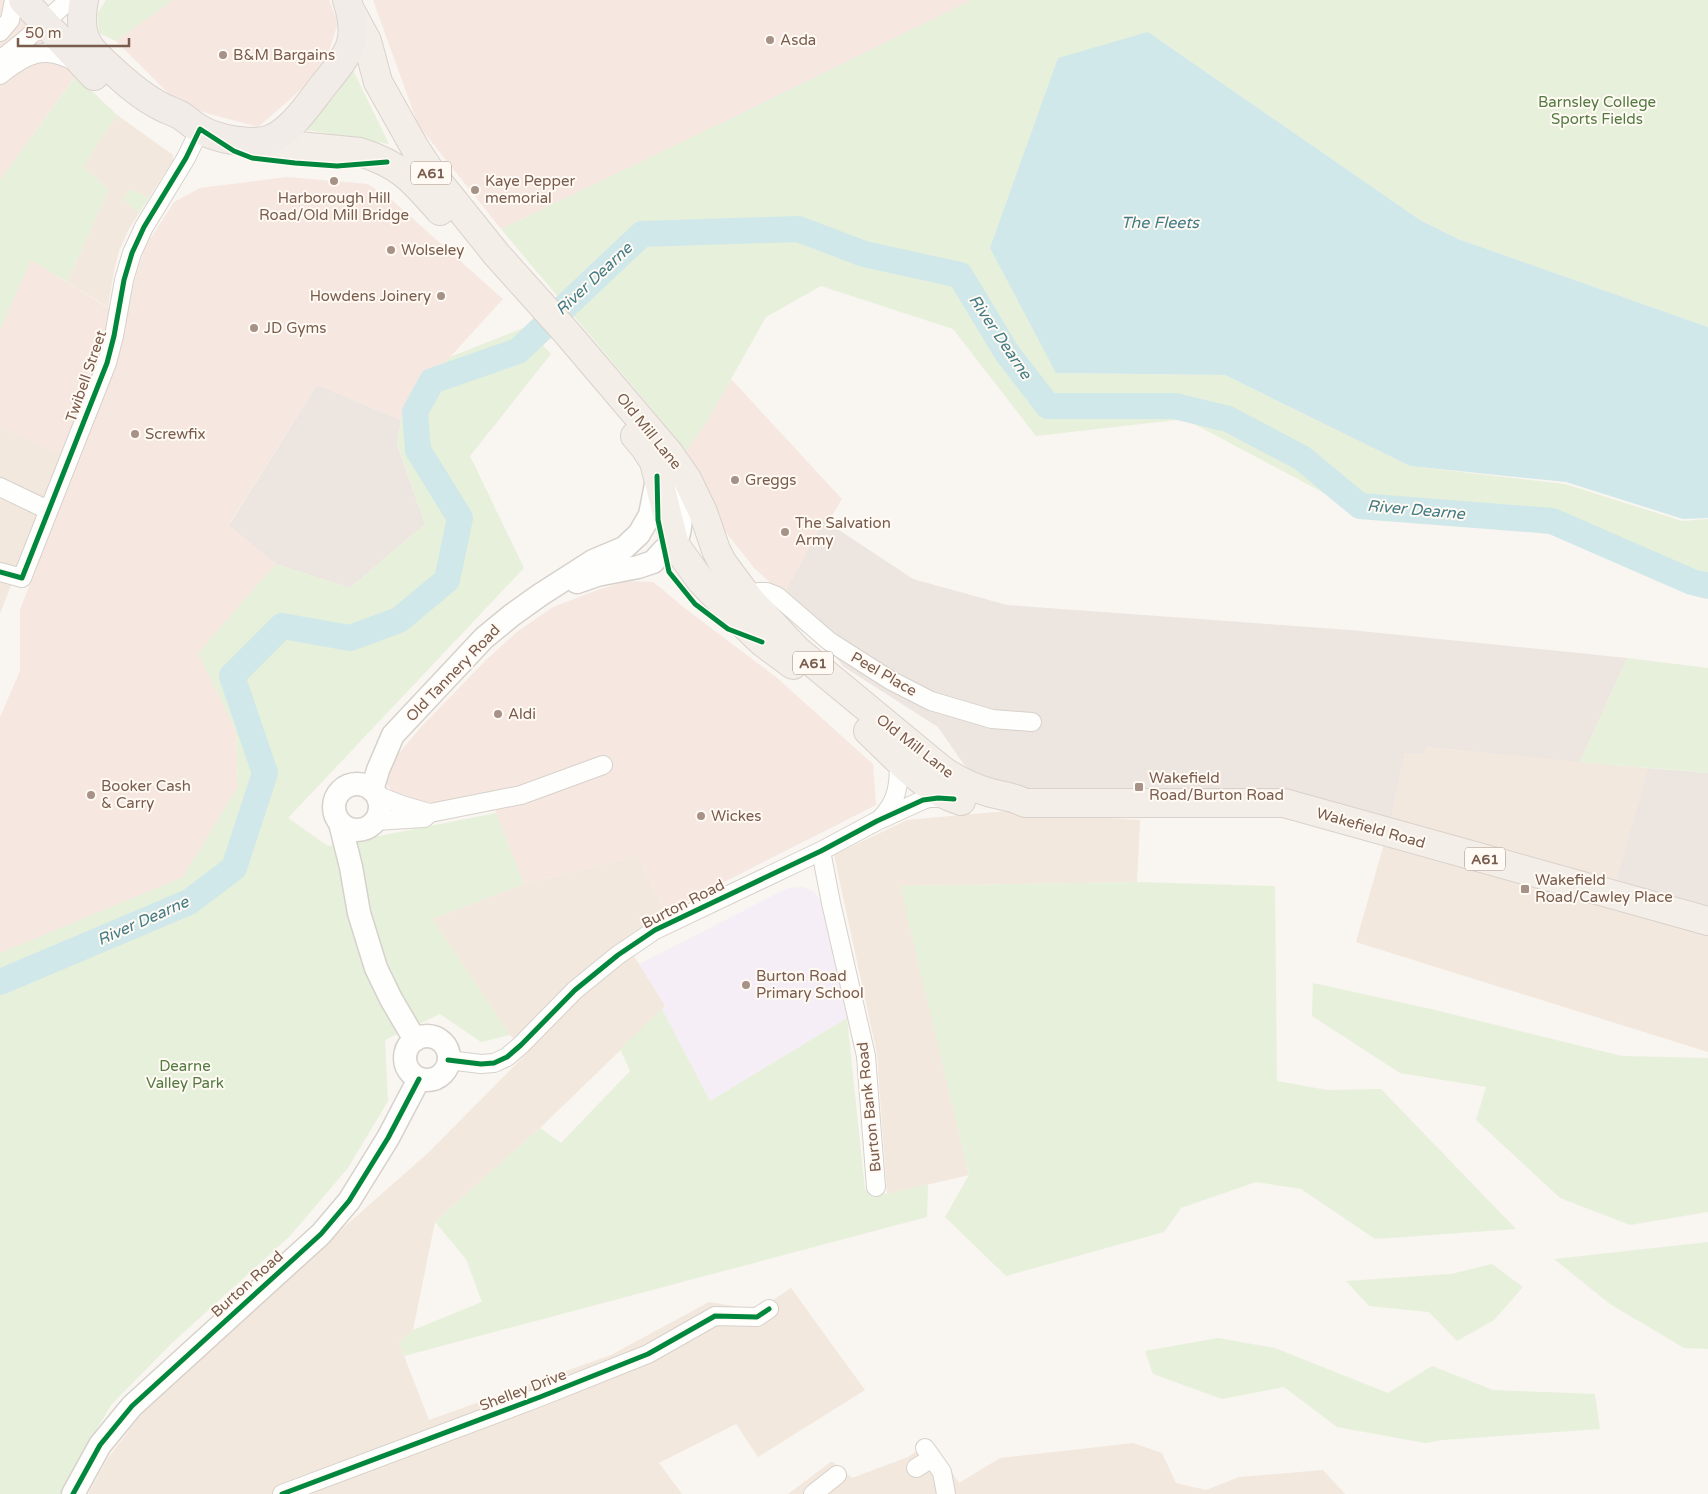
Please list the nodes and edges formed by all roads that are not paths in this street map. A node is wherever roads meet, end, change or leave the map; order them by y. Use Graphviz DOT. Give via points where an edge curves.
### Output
graph roads {
  1 [pos="14,0"];
  2 [pos="23,0"];
  3 [pos="69,0"];
  4 [pos="84,0"];
  5 [pos="350,7"];
  6 [pos="44,22"];
  7 [pos="0,32"];
  8 [pos="0,60"];
  9 [pos="90,72"];
  10 [pos="0,75"];
  11 [pos="200,130"];
  12 [pos="258,142"];
  13 [pos="541,316"];
  14 [pos="663,465"];
  15 [pos="0,487"];
  16 [pos="48,510"];
  17 [pos="670,547"];
  18 [pos="624,548"];
  19 [pos="0,572"];
  20 [pos="729,574"];
  21 [pos="540,594"];
  22 [pos="743,609"];
  23 [pos="1032,722"];
  24 [pos="899,762"];
  25 [pos="603,765"];
  26 [pos="366,790"];
  27 [pos="954,799"];
  28 [pos="1025,803"];
  29 [pos="430,813"];
  30 [pos="877,821"];
  31 [pos="340,823"];
  32 [pos="369,825"];
  33 [pos="821,851"];
  34 [pos="352,872"];
  35 [pos="1708,921"];
  36 [pos="415,1040"];
  37 [pos="448,1060"];
  38 [pos="419,1078"];
  39 [pos="876,1187"];
  40 [pos="769,1309"];
  41 [pos="916,1468"];
  42 [pos="837,1475"];
  43 [pos="73,1494"];
  44 [pos="282,1494"];
  45 [pos="814,1494"];
  46 [pos="946,1494"];
  1 -- 7 [label="street" via="10,20"];
  2 -- 6 [label="highway"];
  3 -- 6 [label="street"];
  4 -- 11 [label="highway" via="82,27 93,52 144,96"];
  5 -- 12 [label="highway" via="352,41 344,60 291,124 272,138"];
  5 -- 13 [label="main road, Old Mill Lane / A61" via="367,41 378,82 415,148"];
  6 -- 8 [label="street"];
  6 -- 9 [label="highway"];
  9 -- 10 [label="street" via="72,60 36,54 21,59"];
  9 -- 11 [label="highway" via="120,98 157,121 174,128"];
  11 -- 12 [label="highway" via="232,140"];
  11 -- 16 [label="street, Twibell Street" via="132,253 107,363"];
  12 -- 13 [label="main road, Old Mill Lane / A61" via="360,152 397,167"];
  13 -- 14 [label="main road, Old Mill Lane / A61" via="562,339 654,462"];
  14 -- 17 [label="main road, Old Mill Lane / A61"];
  14 -- 18 [label="street, Old Tannery Road" via="650,515 639,534"];
  14 -- 20 [label="main road, Old Mill Lane / A61" via="687,478"];
  15 -- 16 [label="street"];
  16 -- 19 [label="street, Twibell Street" via="22,578"];
  17 -- 18 [label="street, Old Tannery Road" via="648,544"];
  17 -- 20 [label="street, Old Tannery Road"];
  17 -- 21 [label="street, Old Tannery Road" via="653,562 597,575"];
  17 -- 22 [label="main road, Old Mill Lane / A61" via="701,580"];
  18 -- 21 [label="street, Old Tannery Road" via="593,561"];
  20 -- 22 [label="main road, Old Mill Lane / A61"];
  21 -- 26 [label="street, Old Tannery Road" via="484,638 393,735 378,744 362,766"];
  22 -- 23 [label="street, Peel Place" via="758,592 767,592 777,596 829,641 890,680 931,700 992,719"];
  22 -- 24 [label="main road, Old Mill Lane / A61" via="762,642 839,704"];
  22 -- 28 [label="main road, Old Mill Lane / A61" via="941,770 982,790"];
  24 -- 27 [label="main road, Old Mill Lane / A61"];
  24 -- 30 [label="street, Burton Road" via="895,800"];
  25 -- 29 [label="street" via="521,795"];
  26 -- 29 [label="street" via="402,806"];
  26 -- 31 [label="street, Old Tannery Road" via="342,789 335,799 334,812"];
  26 -- 32 [label="street, Old Tannery Road" via="380,809"];
  27 -- 28 [label="main road, Old Mill Lane / A61" via="999,810 1014,809"];
  27 -- 30 [label="street, Burton Road" via="923,800"];
  28 -- 35 [label="main road, Wakefield Road / A61" via="1284,804"];
  29 -- 32 [label="street" via="424,818"];
  30 -- 33 [label="street, Burton Road"];
  31 -- 32 [label="street" via="351,829"];
  31 -- 34 [label="street, Old Tannery Road"];
  32 -- 34 [label="street, Old Tannery Road"];
  33 -- 37 [label="street, Burton Road" via="655,930 575,990 507,1057 481,1064"];
  33 -- 39 [label="street, Burton Bank Road" via="866,1056"];
  34 -- 36 [label="street, Old Tannery Road" via="359,913 376,968"];
  36 -- 37 [label="street" via="425,1036 440,1041 446,1047"];
  36 -- 38 [label="street" via="405,1058 410,1072"];
  37 -- 38 [label="street" via="446,1068 436,1078"];
  38 -- 43 [label="street, Burton Road" via="388,1138 348,1201 321,1234 132,1406 100,1445"];
  40 -- 44 [label="street, Shelley Drive" via="757,1317 715,1316 648,1354"];
  41 -- 46 [label="street" via="928,1453 942,1472"];
  42 -- 45 [label="street"];
}
